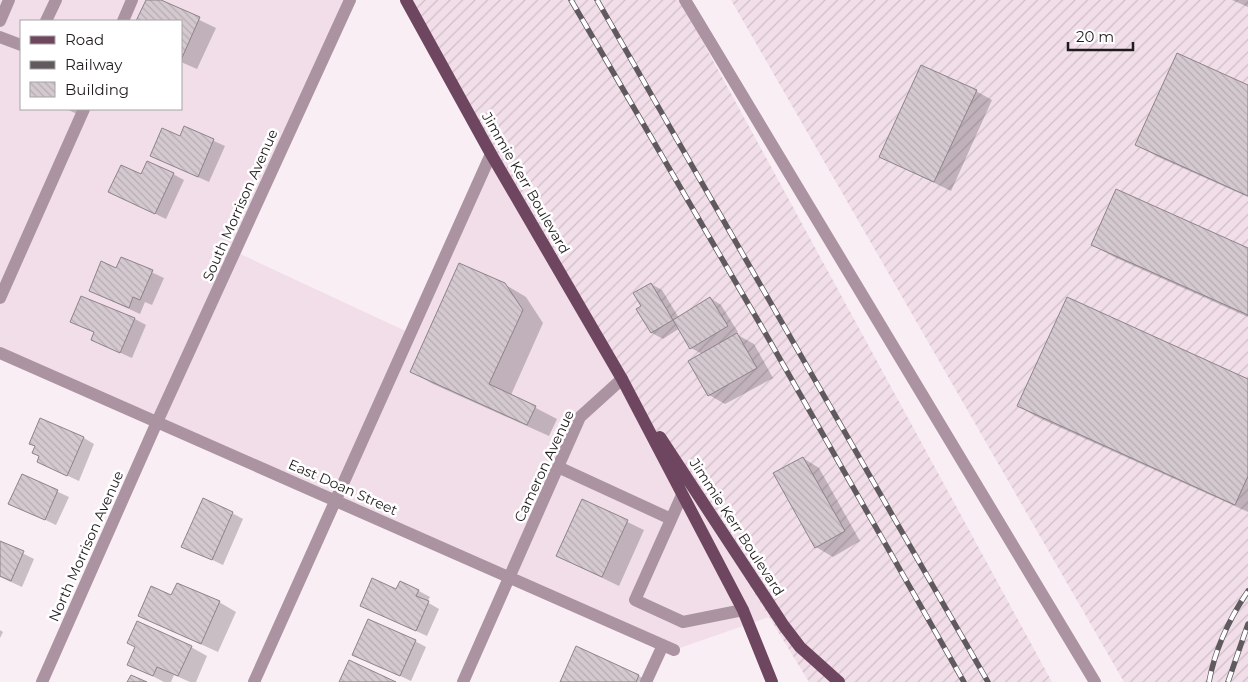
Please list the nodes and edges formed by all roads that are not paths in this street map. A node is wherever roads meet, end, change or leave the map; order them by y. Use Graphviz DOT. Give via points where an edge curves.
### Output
graph roads {
  1 [pos="9,0"];
  2 [pos="56,0"];
  3 [pos="132,0"];
  4 [pos="350,0"];
  5 [pos="406,0"];
  6 [pos="685,0"];
  7 [pos="46,20"];
  8 [pos="123,20"];
  9 [pos="0,21"];
  10 [pos="0,37"];
  11 [pos="20,45"];
  12 [pos="84,110"];
  13 [pos="491,154"];
  14 [pos="0,298"];
  15 [pos="0,353"];
  16 [pos="622,379"];
  17 [pos="157,422"];
  18 [pos="558,467"];
  19 [pos="682,495"];
  20 [pos="335,499"];
  21 [pos="671,519"];
  22 [pos="509,578"];
  23 [pos="743,610"];
  24 [pos="42,682"];
  25 [pos="254,682"];
  26 [pos="463,682"];
  27 [pos="646,682"];
  28 [pos="772,682"];
  29 [pos="839,682"];
  30 [pos="1095,682"];
  1 -- 9 [label="street"];
  2 -- 7 [label="street"];
  3 -- 8 [label="street"];
  4 -- 17 [label="street, South Morrison Avenue"];
  5 -- 13 [label="main road, Jimmie Kerr Boulevard"];
  6 -- 30 [label="street"];
  10 -- 11 [label="street"];
  12 -- 14 [label="street"];
  13 -- 16 [label="main road, Jimmie Kerr Boulevard"];
  13 -- 20 [label="street"];
  15 -- 17 [label="street, East Doan Street"];
  16 -- 18 [label="street, Cameron Avenue" via="580,417"];
  16 -- 19 [label="main road, Jimmie Kerr Boulevard"];
  16 -- 29 [label="main road, Jimmie Kerr Boulevard" via="784,626 800,647"];
  17 -- 20 [label="street, East Doan Street"];
  17 -- 24 [label="street, North Morrison Avenue"];
  18 -- 21 [label="street"];
  18 -- 22 [label="street, Cameron Avenue"];
  19 -- 21 [label="street"];
  19 -- 23 [label="main road, Jimmie Kerr Boulevard"];
  20 -- 22 [label="street, East Doan Street"];
  20 -- 25 [label="street"];
  21 -- 23 [label="street" via="635,600 683,622"];
  22 -- 26 [label="street, Cameron Avenue"];
  22 -- 27 [label="street, East Doan Street" via="669,648"];
  23 -- 28 [label="main road, Jimmie Kerr Boulevard"];
}
